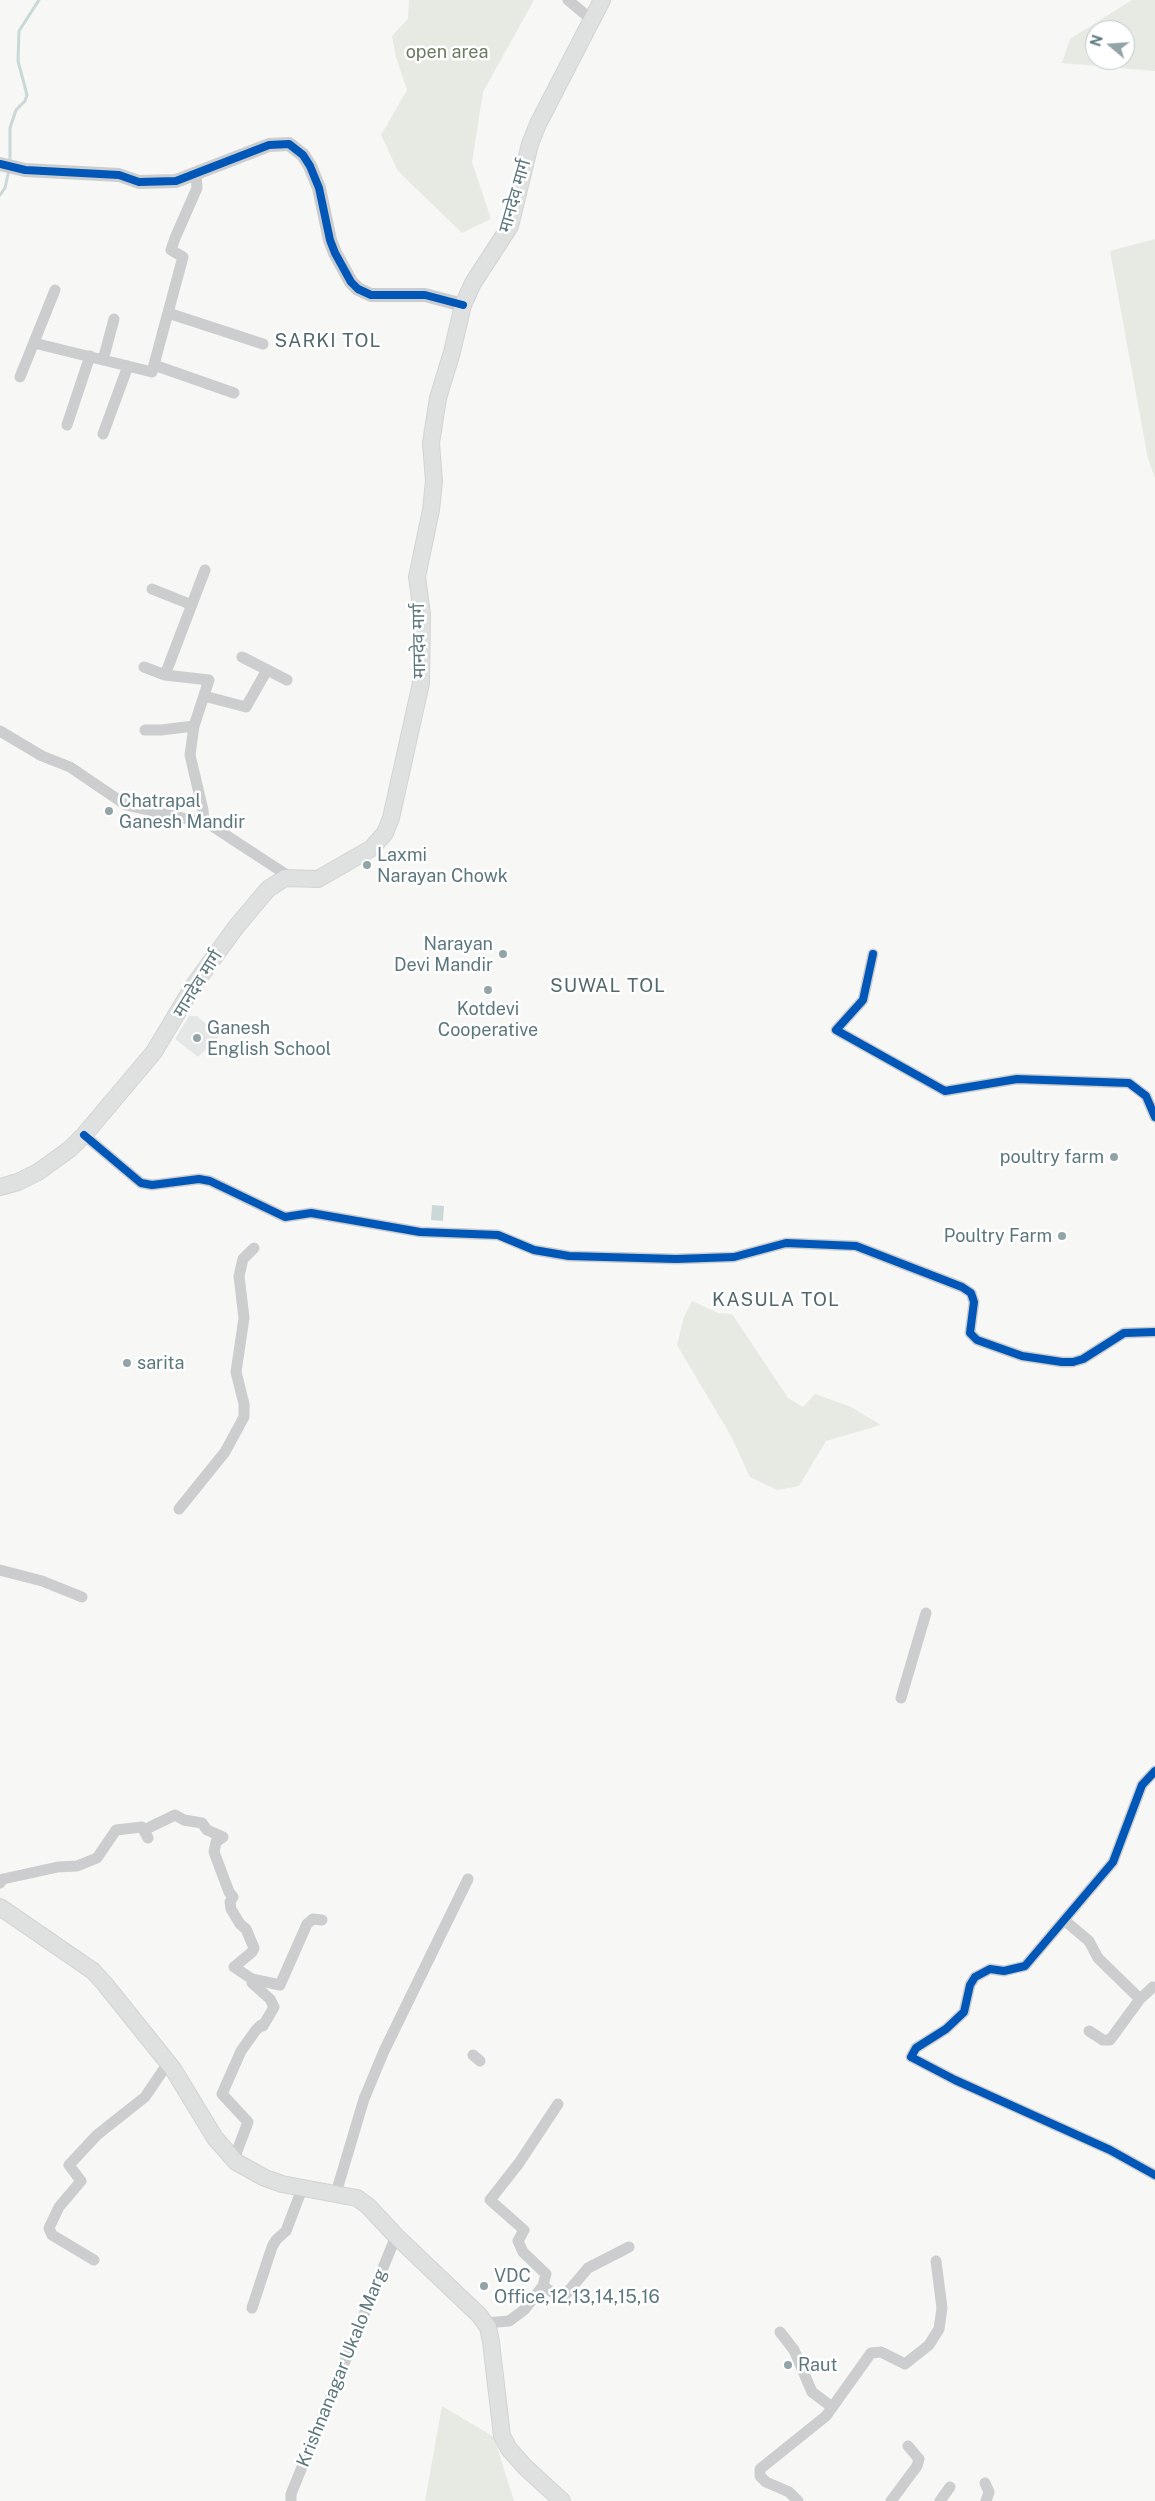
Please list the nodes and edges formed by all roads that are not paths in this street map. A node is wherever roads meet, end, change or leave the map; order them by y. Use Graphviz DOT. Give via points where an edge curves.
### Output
graph roads {
  1 [pos="568,0"];
  2 [pos="602,0"];
  3 [pos="592,20"];
  4 [pos="2,165"];
  5 [pos="196,174"];
  6 [pos="55,290"];
  7 [pos="463,304"];
  8 [pos="168,313"];
  9 [pos="114,319"];
  10 [pos="34,343"];
  11 [pos="263,344"];
  12 [pos="90,356"];
  13 [pos="103,360"];
  14 [pos="154,365"];
  15 [pos="128,366"];
  16 [pos="20,377"];
  17 [pos="234,393"];
  18 [pos="67,425"];
  19 [pos="103,434"];
  20 [pos="205,570"];
  21 [pos="152,589"];
  22 [pos="192,605"];
  23 [pos="242,657"];
  24 [pos="144,667"];
  25 [pos="268,670"];
  26 [pos="165,675"];
  27 [pos="287,680"];
  28 [pos="204,696"];
  29 [pos="194,726"];
  30 [pos="145,730"];
  31 [pos="0,731"];
  32 [pos="204,822"];
  33 [pos="293,879"];
  34 [pos="874,954"];
  35 [pos="1155,1118"];
  36 [pos="84,1135"];
  37 [pos="0,1187"];
  38 [pos="254,1248"];
  39 [pos="1155,1332"];
  40 [pos="179,1509"];
  41 [pos="0,1570"];
  42 [pos="82,1597"];
  43 [pos="926,1613"];
  44 [pos="901,1698"];
  45 [pos="1155,1771"];
  46 [pos="468,1879"];
  47 [pos="0,1883"];
  48 [pos="0,1907"];
  49 [pos="322,1920"];
  50 [pos="1064,1920"];
  51 [pos="252,1978"];
  52 [pos="1153,1987"];
  53 [pos="1140,2000"];
  54 [pos="1089,2030"];
  55 [pos="168,2064"];
  56 [pos="558,2104"];
  57 [pos="234,2159"];
  58 [pos="1155,2174"];
  59 [pos="302,2189"];
  60 [pos="336,2193"];
  61 [pos="396,2236"];
  62 [pos="629,2247"];
  63 [pos="94,2260"];
  64 [pos="936,2261"];
  65 [pos="543,2286"];
  66 [pos="252,2308"];
  67 [pos="485,2323"];
  68 [pos="780,2332"];
  69 [pos="832,2407"];
  70 [pos="908,2446"];
  71 [pos="985,2483"];
  72 [pos="950,2487"];
  73 [pos="291,2501"];
  74 [pos="562,2501"];
  75 [pos="798,2501"];
  76 [pos="891,2501"];
  77 [pos="940,2501"];
  78 [pos="986,2501"];
  1 -- 3 [label="street"];
  2 -- 3 [label="main road, मानदेव मार्ग"];
  3 -- 7 [label="main road, मानदेव मार्ग" via="530,144 510,226 472,284"];
  4 -- 5 [label="street" via="25,170 110,174 139,182 176,181"];
  5 -- 7 [label="street" via="269,145 289,144 303,155 310,166 320,188 332,247 358,289 371,295 425,295"];
  5 -- 8 [label="street" via="197,188 172,250 183,257"];
  6 -- 10 [label="street"];
  7 -- 33 [label="main road, मानदेव मार्ग" via="434,418 431,510 417,577 422,614 422,675 391,818 385,833 372,848 318,880"];
  8 -- 11 [label="street"];
  8 -- 14 [label="street"];
  9 -- 13 [label="street"];
  10 -- 12 [label="street"];
  10 -- 16 [label="street"];
  12 -- 13 [label="street"];
  12 -- 18 [label="street"];
  13 -- 15 [label="street"];
  14 -- 15 [label="street" via="152,372"];
  14 -- 17 [label="street"];
  15 -- 19 [label="street"];
  20 -- 22 [label="street"];
  21 -- 22 [label="street"];
  22 -- 26 [label="street"];
  23 -- 25 [label="street"];
  24 -- 26 [label="street"];
  25 -- 27 [label="street"];
  25 -- 28 [label="street" via="246,707"];
  26 -- 28 [label="street" via="209,680"];
  28 -- 29 [label="street"];
  29 -- 30 [label="street"];
  29 -- 32 [label="street" via="190,755"];
  31 -- 32 [label="street" via="42,756 70,767 126,805"];
  32 -- 33 [label="street"];
  33 -- 36 [label="main road, मानदेव मार्ग" via="285,878 268,889 236,927 194,985 154,1052"];
  34 -- 35 [label="street" via="863,1000 836,1030 945,1091 1017,1079 1129,1083 1146,1096"];
  36 -- 37 [label="main road, मानदेव मार्ग" via="38,1172"];
  36 -- 39 [label="street" via="141,1183 210,1181 285,1217 311,1213 420,1232 498,1235 534,1250 569,1256 734,1257 786,1243 856,1246 962,1287 971,1293 974,1302 970,1333 977,1340 1022,1356 1073,1362 1124,1333"];
  38 -- 40 [label="street" via="243,1259 239,1276 244,1318 236,1372 244,1417 224,1452"];
  41 -- 42 [label="street" via="42,1581"];
  43 -- 44 [label="street"];
  45 -- 50 [label="street" via="1142,1784 1113,1862"];
  46 -- 60 [label="street" via="367,2091"];
  47 -- 51 [label="street" via="20,1874 77,1866 97,1858 116,1830 142,1828 146,1834 174,1815 202,1823 207,1830 223,1837 216,1842 214,1852 228,1892 233,1897 231,1909 246,1928 254,1948 234,1967"];
  48 -- 55 [label="main road" via="93,1971"];
  49 -- 51 [label="street" via="313,1919 307,1924 280,1985"];
  50 -- 53 [label="street" via="1089,1941 1098,1958"];
  50 -- 58 [label="street" via="1025,1966 1004,1971 990,1969 975,1977 964,2012 946,2029 916,2048 911,2057"];
  51 -- 57 [label="street" via="252,1983 274,2007 263,2026 256,2030 241,2051 222,2094 248,2122"];
  52 -- 53 [label="street"];
  53 -- 54 [label="street" via="1110,2040 1103,2040"];
  55 -- 57 [label="main road" via="215,2138"];
  55 -- 63 [label="street" via="145,2097 97,2135 69,2165 81,2181 58,2207 50,2228 52,2235"];
  56 -- 65 [label="street" via="490,2200 524,2230 518,2241 523,2252 546,2274"];
  57 -- 59 [label="main road" via="265,2178"];
  59 -- 60 [label="main road"];
  59 -- 66 [label="street" via="286,2231 272,2247"];
  60 -- 61 [label="main road" via="357,2198"];
  61 -- 67 [label="main road"];
  61 -- 73 [label="street, Krishnanagar Ukalo Marg" via="291,2494"];
  62 -- 65 [label="street" via="588,2268 566,2294 560,2296"];
  64 -- 69 [label="street" via="942,2308 939,2329 930,2345 905,2364 881,2352 871,2353"];
  65 -- 67 [label="street" via="524,2310 509,2320"];
  67 -- 74 [label="main road" via="491,2342 502,2436 508,2449"];
  68 -- 69 [label="street" via="794,2350 812,2392"];
  69 -- 75 [label="street" via="826,2416 760,2469 760,2476 766,2482 789,2492"];
  70 -- 76 [label="street" via="918,2459 917,2466"];
  71 -- 78 [label="street" via="989,2492"];
  72 -- 77 [label="street"];
}
